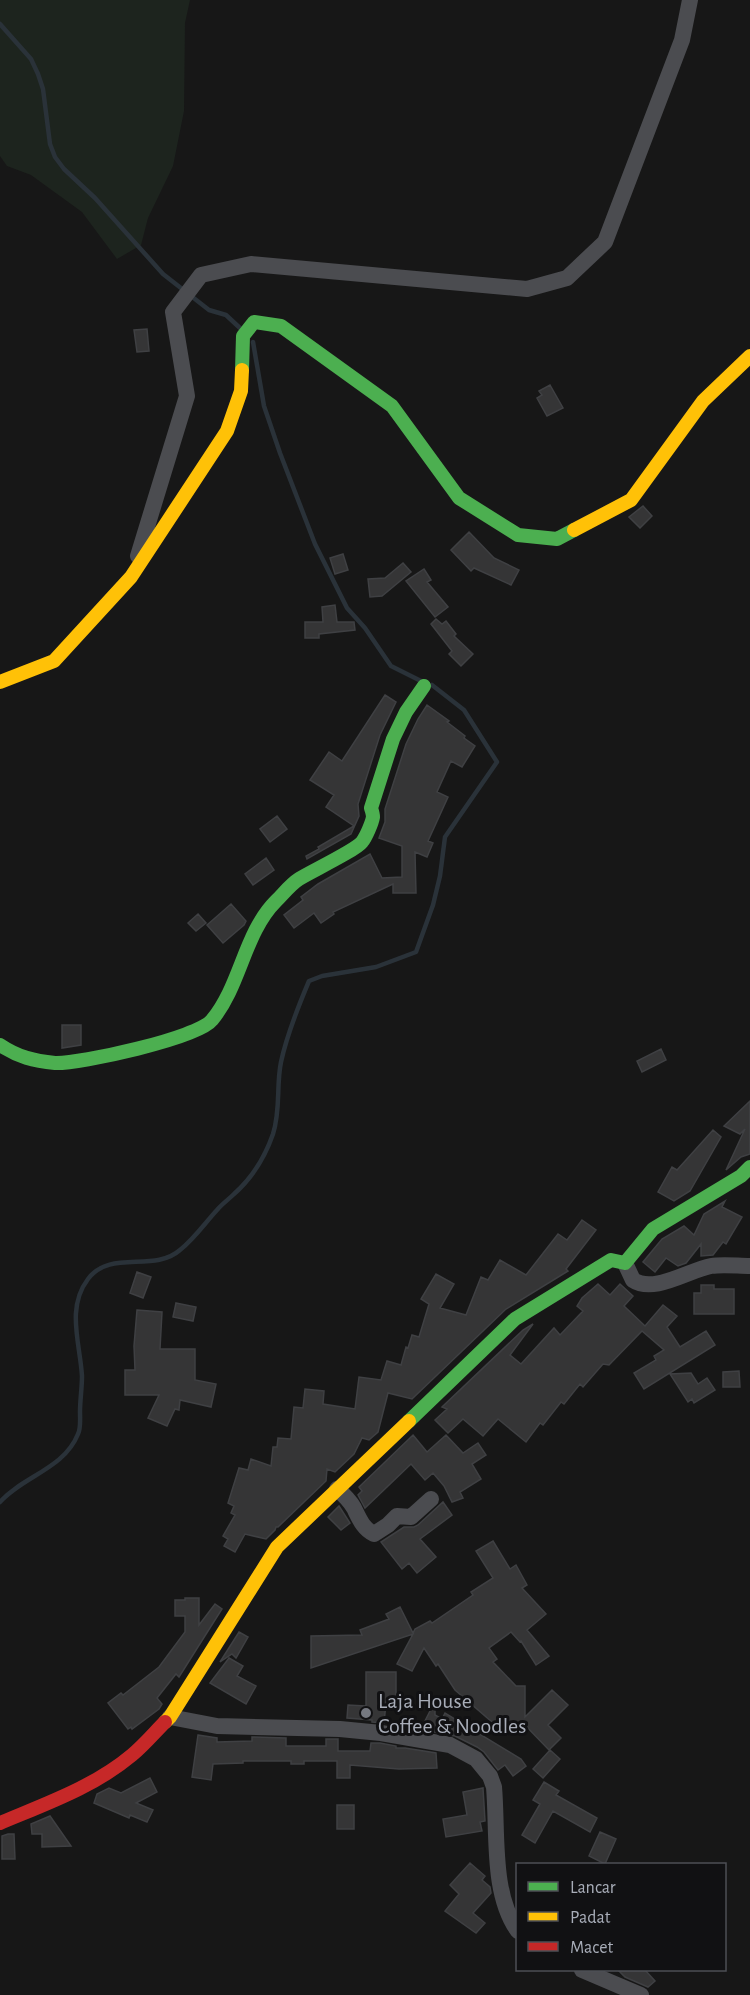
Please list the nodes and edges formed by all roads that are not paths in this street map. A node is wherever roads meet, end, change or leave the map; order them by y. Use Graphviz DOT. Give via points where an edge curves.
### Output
graph roads {
  1 [pos="690,0"];
  2 [pos="750,356"];
  3 [pos="131,577"];
  4 [pos="0,682"];
  5 [pos="424,686"];
  6 [pos="0,1045"];
  7 [pos="750,1167"];
  8 [pos="625,1263"];
  9 [pos="750,1266"];
  10 [pos="337,1489"];
  11 [pos="431,1499"];
  12 [pos="170,1717"];
  13 [pos="0,1823"];
  14 [pos="516,1927"];
  15 [pos="584,1971"];
  16 [pos="641,1995"];
  1 -- 3 [label="street" via="682,40 605,242 567,278 527,289 251,264 201,275 174,312 187,396"];
  2 -- 3 [label="street" via="703,401 631,500 557,539 518,535 459,498 392,406 281,326 254,322 243,336 241,391 227,431"];
  3 -- 4 [label="street" via="54,661"];
  5 -- 6 [label="street" via="393,739 363,843 297,880 266,911 232,988 205,1027 173,1040 58,1063 15,1055"];
  7 -- 8 [label="street" via="653,1229"];
  8 -- 9 [label="street" via="633,1280 644,1285 715,1265"];
  8 -- 10 [label="street" via="611,1260 515,1319"];
  10 -- 11 [label="street" via="373,1534 397,1516 411,1517"];
  10 -- 12 [label="street" via="277,1547"];
  12 -- 13 [label="street" via="110,1771 78,1790"];
  12 -- 14 [label="street" via="217,1726 381,1733 450,1745 463,1751 484,1767 494,1787 501,1888 505,1908"];
  15 -- 16 [label="street"];
}
